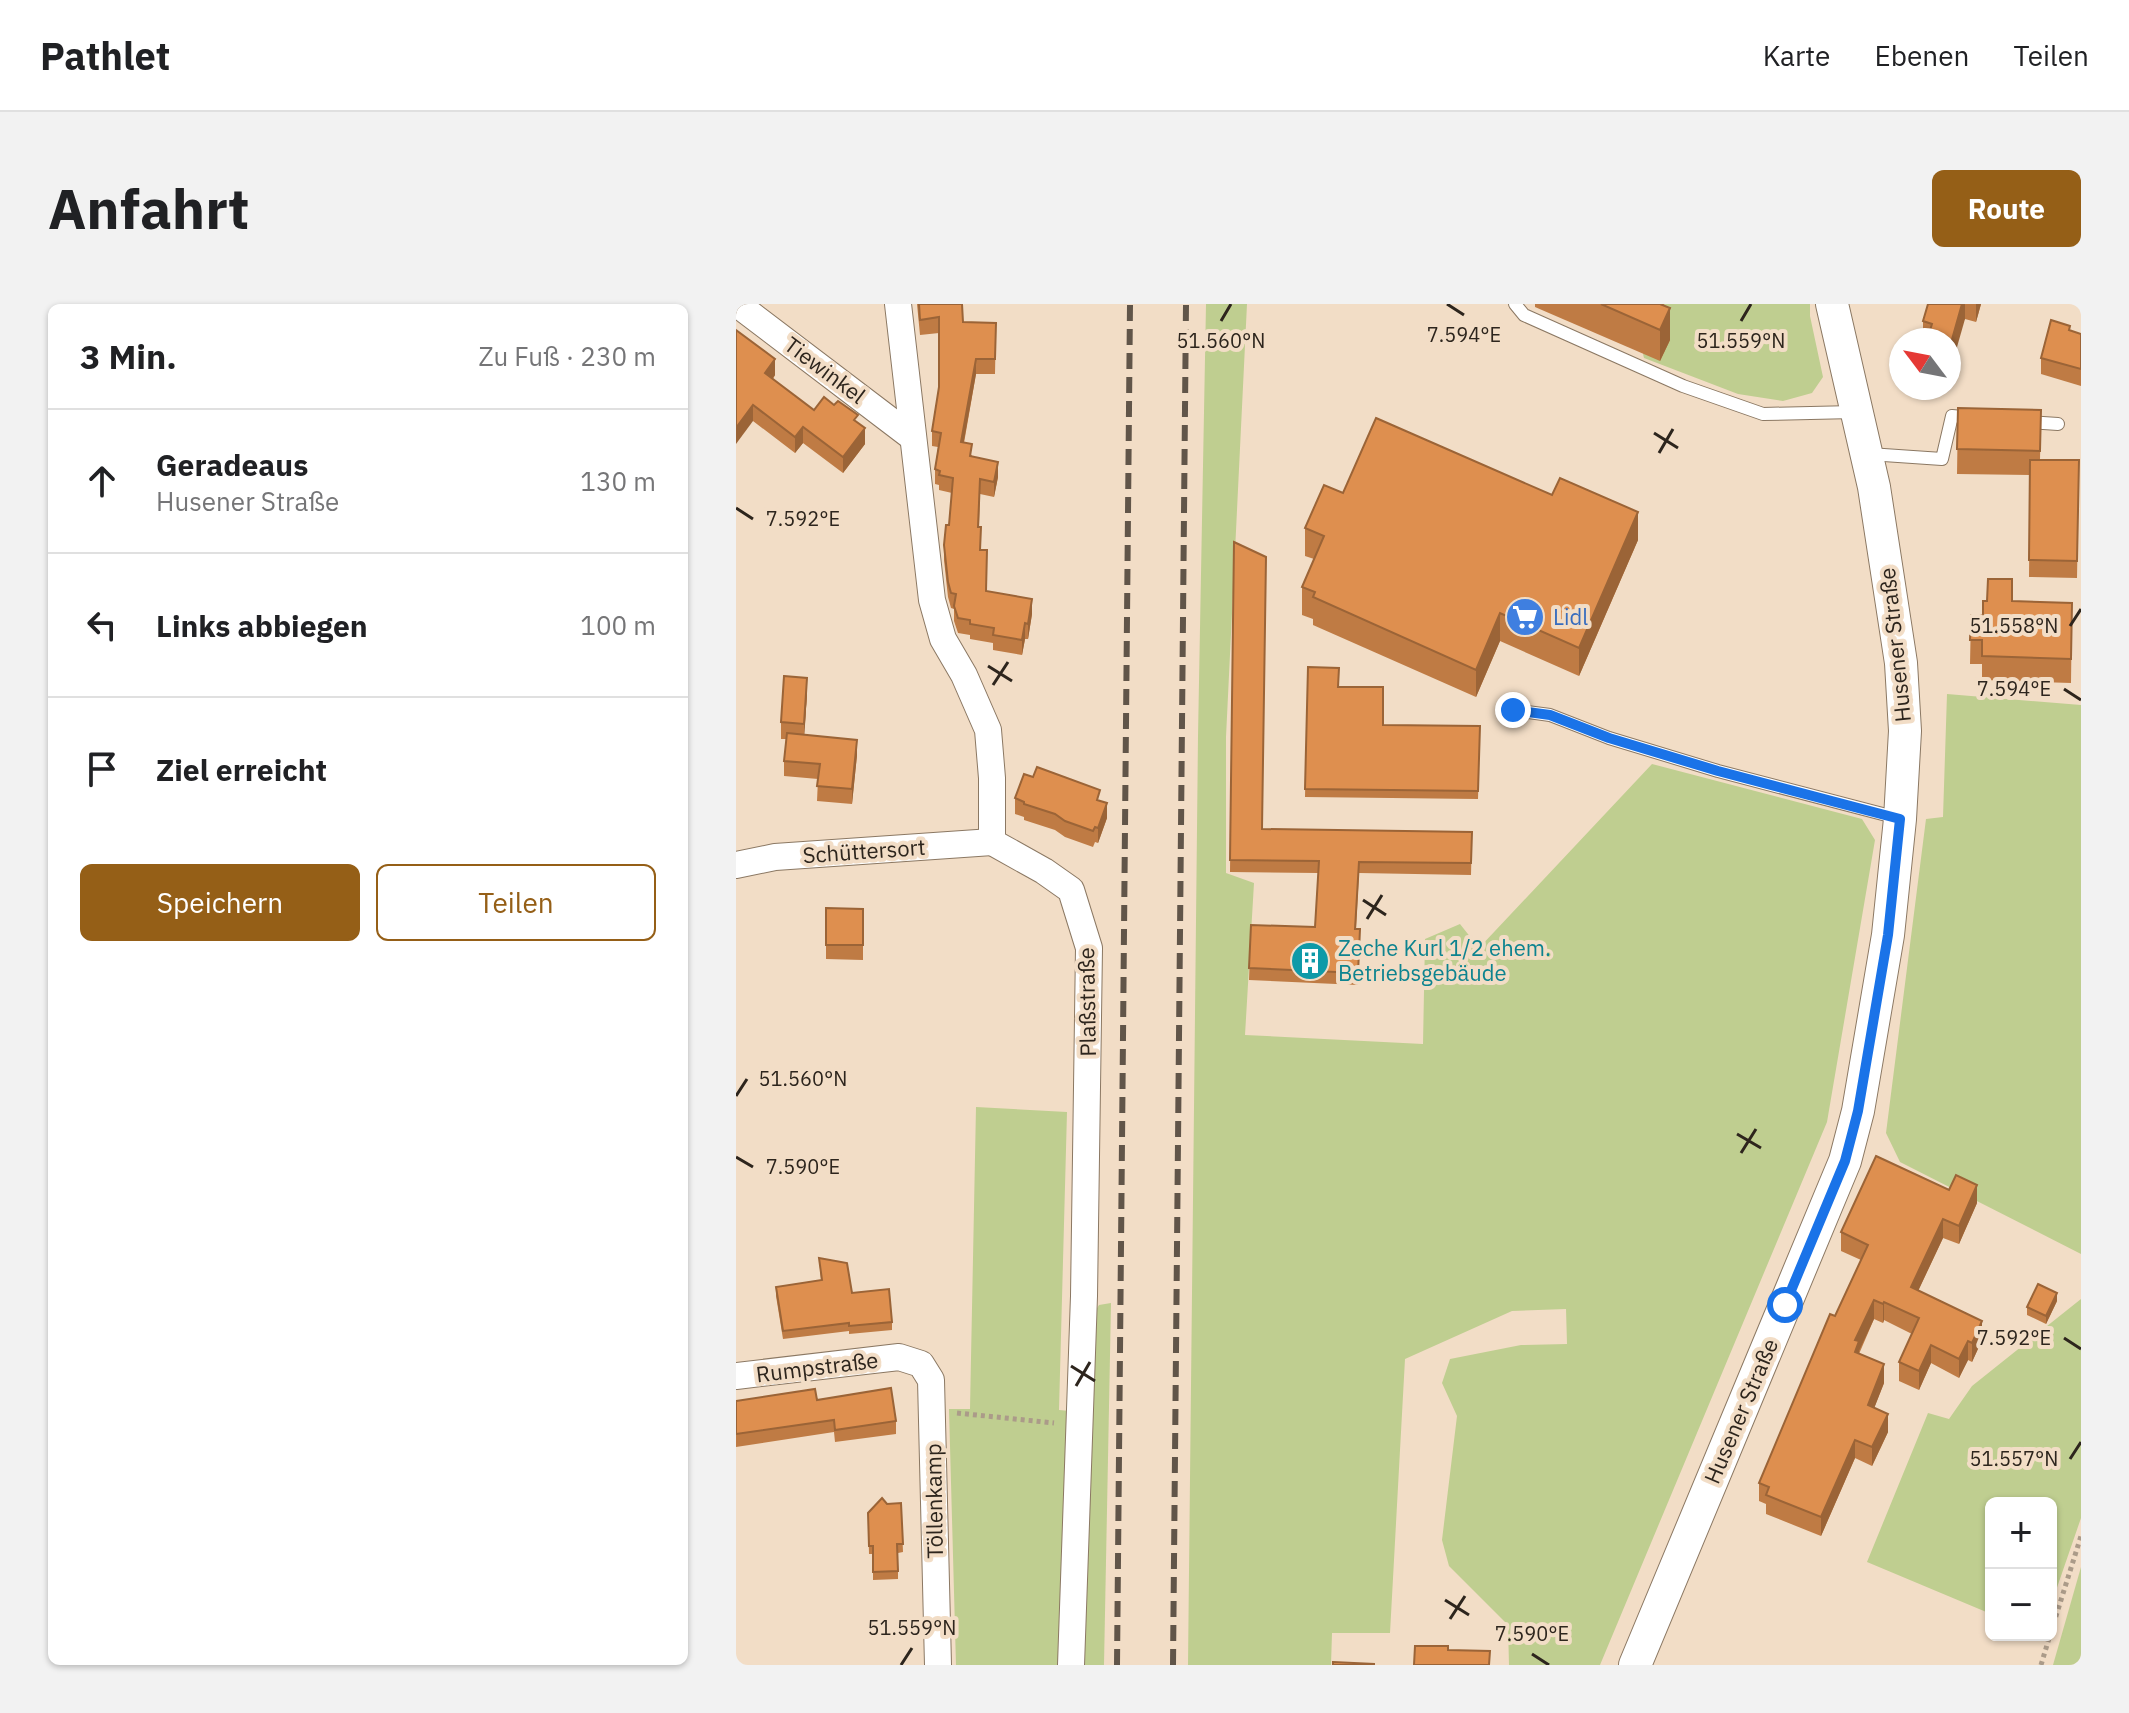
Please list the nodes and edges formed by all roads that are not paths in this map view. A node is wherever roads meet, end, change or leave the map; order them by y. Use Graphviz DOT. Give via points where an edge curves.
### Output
graph roads {
  1 [pos="737,304"];
  2 [pos="898,304"];
  3 [pos="1515,304"];
  4 [pos="1832,304"];
  5 [pos="1857,412"];
  6 [pos="1982,418"];
  7 [pos="2012,421"];
  8 [pos="2058,424"];
  9 [pos="912,437"];
  10 [pos="1866,453"];
  11 [pos="1513,710"];
  12 [pos="1900,819"];
  13 [pos="992,842"];
  14 [pos="736,865"];
  15 [pos="899,1357"];
  16 [pos="736,1376"];
  17 [pos="938,1665"];
  18 [pos="1071,1665"];
  19 [pos="1635,1665"];
  1 -- 9 [label="street, Tiewinkel"];
  2 -- 9 [label="street"];
  3 -- 5 [label="lane" via="1524,315 1734,405 1763,414"];
  4 -- 5 [label="street, Husener Straße"];
  5 -- 10 [label="street, Husener Straße"];
  6 -- 10 [label="lane" via="1952,416 1942,459"];
  7 -- 8 [label="lane"];
  9 -- 13 [label="street" via="932,600 943,639 988,730"];
  10 -- 12 [label="street, Husener Straße" via="1901,663 1905,731"];
  11 -- 12 [label="lane" via="1550,715 1718,771"];
  12 -- 19 [label="street, Husener Straße" via="1888,935 1845,1161"];
  13 -- 14 [label="street, Schüttersort" via="775,857"];
  13 -- 18 [label="street, Plaßstraße" via="1071,890 1089,948"];
  15 -- 16 [label="street, Rumpstraße"];
  15 -- 17 [label="street, Töllenkamp" via="921,1364 931,1380"];
}
